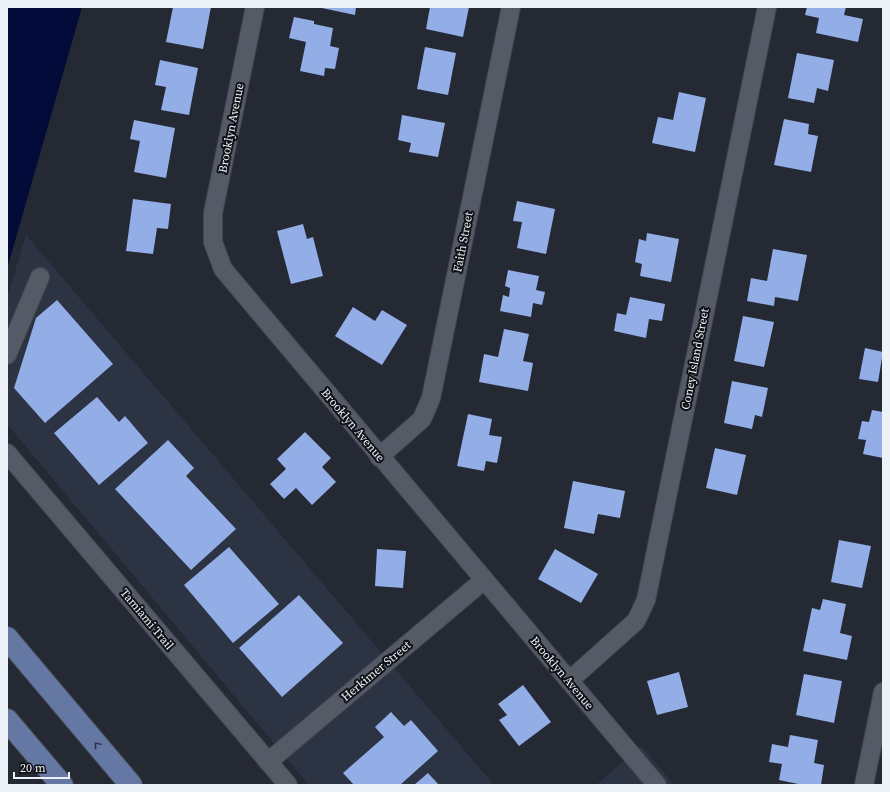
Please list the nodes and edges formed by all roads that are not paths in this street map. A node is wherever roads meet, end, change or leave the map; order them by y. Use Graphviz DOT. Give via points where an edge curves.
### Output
graph roads {
  1 [pos="255,7"];
  2 [pos="511,7"];
  3 [pos="766,7"];
  4 [pos="40,277"];
  5 [pos="7,355"];
  6 [pos="7,453"];
  7 [pos="379,457"];
  8 [pos="484,580"];
  9 [pos="7,638"];
  10 [pos="569,681"];
  11 [pos="883,692"];
  12 [pos="7,720"];
  13 [pos="268,762"];
  14 [pos="62,785"];
  15 [pos="131,785"];
  16 [pos="288,785"];
  17 [pos="657,785"];
  18 [pos="864,785"];
  1 -- 7 [label="street, Brooklyn Avenue" via="213,213 213,242 223,269"];
  2 -- 7 [label="street, Faith Street" via="431,398 422,419"];
  3 -- 10 [label="street, Coney Island Street" via="646,600 636,621"];
  4 -- 5 [label="street"];
  6 -- 13 [label="street, Tamiami Trail"];
  7 -- 8 [label="street, Brooklyn Avenue"];
  8 -- 10 [label="street, Brooklyn Avenue"];
  8 -- 13 [label="street, Herkimer Street"];
  15 -- 9 [label="main road, one-way"];
  10 -- 17 [label="street, Brooklyn Avenue"];
  11 -- 18 [label="street"];
  12 -- 14 [label="main road"];
  13 -- 16 [label="street, Tamiami Trail"];
}
